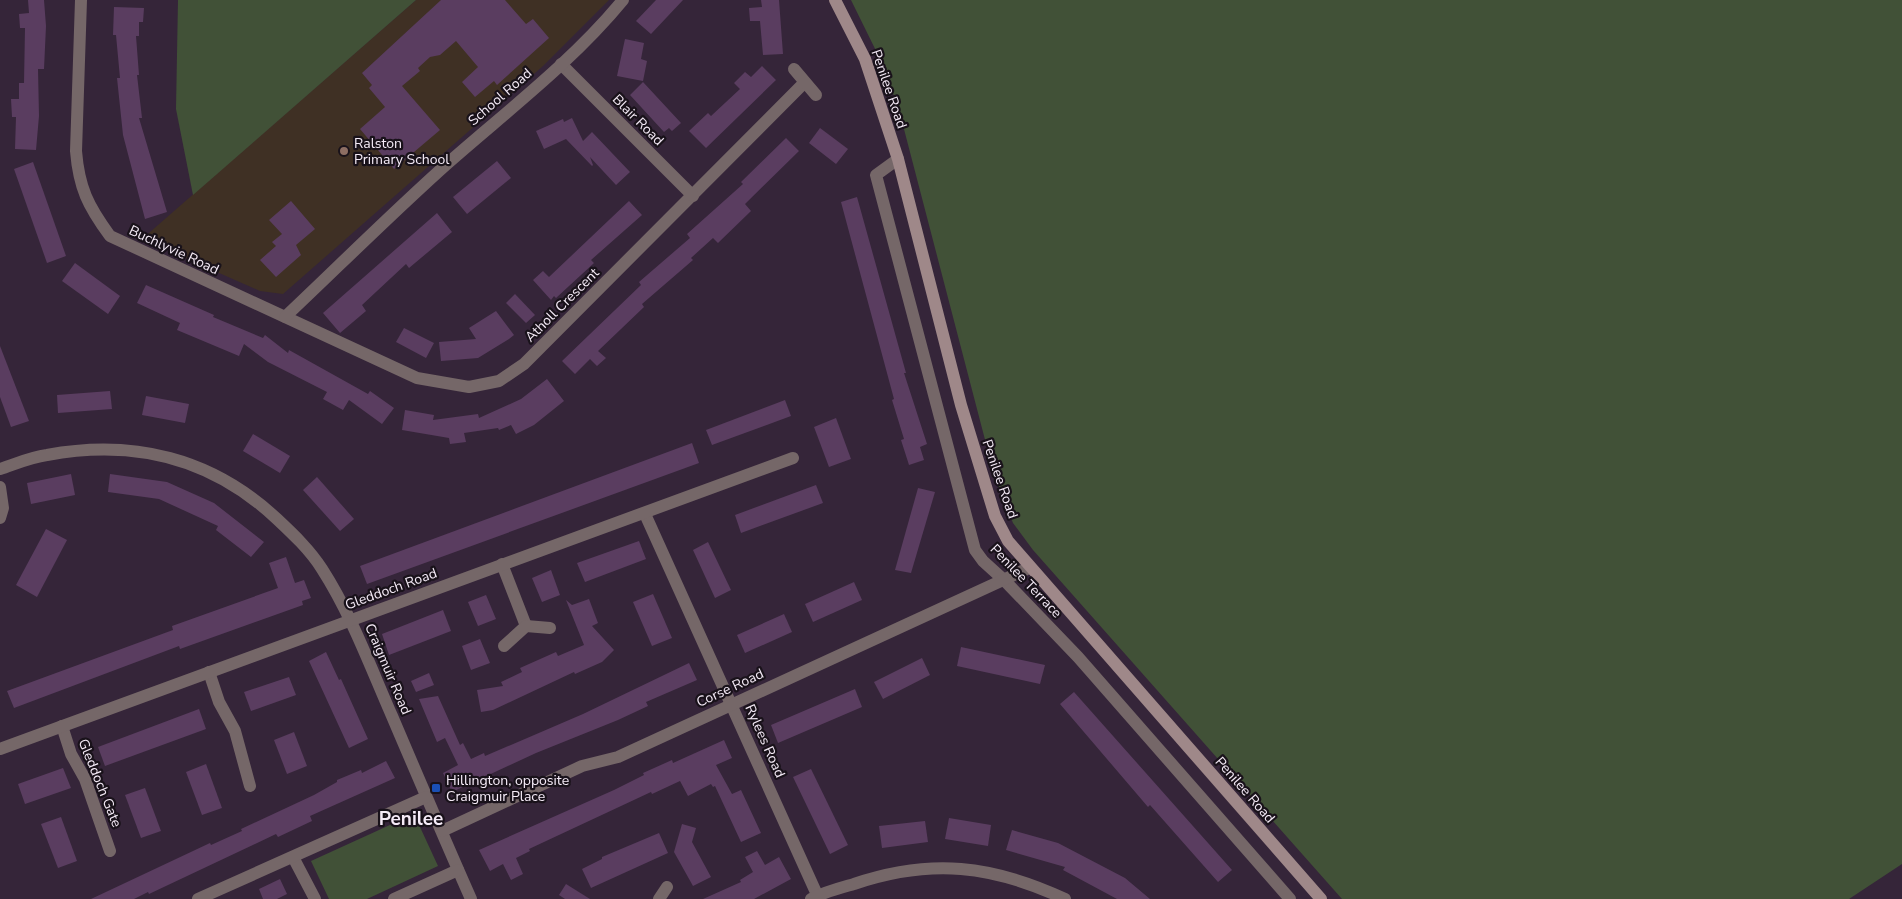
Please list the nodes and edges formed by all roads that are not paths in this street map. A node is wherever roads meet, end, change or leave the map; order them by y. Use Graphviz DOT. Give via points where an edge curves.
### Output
graph roads {
  1 [pos="81,0"];
  2 [pos="623,0"];
  3 [pos="835,0"];
  4 [pos="561,64"];
  5 [pos="794,69"];
  6 [pos="804,83"];
  7 [pos="816,95"];
  8 [pos="898,159"];
  9 [pos="693,196"];
  10 [pos="284,317"];
  11 [pos="793,458"];
  12 [pos="0,469"];
  13 [pos="0,487"];
  14 [pos="645,514"];
  15 [pos="0,518"];
  16 [pos="502,564"];
  17 [pos="1029,568"];
  18 [pos="1005,581"];
  19 [pos="351,620"];
  20 [pos="526,626"];
  21 [pos="550,628"];
  22 [pos="504,646"];
  23 [pos="209,672"];
  24 [pos="732,704"];
  25 [pos="62,726"];
  26 [pos="0,749"];
  27 [pos="250,786"];
  28 [pos="426,797"];
  29 [pos="442,831"];
  30 [pos="110,851"];
  31 [pos="294,857"];
  32 [pos="458,870"];
  33 [pos="667,887"];
  34 [pos="816,898"];
  35 [pos="198,899"];
  36 [pos="315,899"];
  37 [pos="394,899"];
  38 [pos="471,899"];
  39 [pos="659,899"];
  40 [pos="1065,899"];
  41 [pos="1290,899"];
  42 [pos="1321,899"];
  1 -- 10 [label="street, Buchlyvie Road" via="76,150 78,175 92,210 110,236"];
  2 -- 4 [label="street, School Road"];
  3 -- 8 [label="street, Penilee Road" via="865,59"];
  4 -- 9 [label="street, Blair Road"];
  4 -- 10 [label="street, School Road" via="442,168"];
  5 -- 6 [label="street"];
  6 -- 7 [label="street"];
  6 -- 9 [label="street, Atholl Crescent"];
  8 -- 17 [label="street, Penilee Road" via="985,486 1008,541"];
  8 -- 18 [label="street, Penilee Terrace" via="876,175 975,550"];
  9 -- 10 [label="street, Atholl Crescent" via="524,364 499,381 469,387 417,378"];
  11 -- 14 [label="street, Gleddoch Road"];
  12 -- 19 [label="street, Craigmuir Road" via="45,455 96,449 153,453 196,465 230,481 296,536 322,568"];
  13 -- 15 [label="street" via="3,508"];
  14 -- 16 [label="street, Gleddoch Road"];
  14 -- 24 [label="street, Rylees Road"];
  16 -- 19 [label="street, Gleddoch Road"];
  16 -- 20 [label="street"];
  17 -- 18 [label="street, Corse Road"];
  17 -- 42 [label="street, Penilee Road"];
  18 -- 24 [label="street, Corse Road"];
  18 -- 41 [label="street, Penilee Terrace" via="1078,657"];
  19 -- 23 [label="street, Gleddoch Road"];
  19 -- 28 [label="street, Craigmuir Road"];
  20 -- 21 [label="street"];
  20 -- 22 [label="street"];
  23 -- 25 [label="street, Gleddoch Road"];
  23 -- 27 [label="street" via="218,702 235,731"];
  24 -- 29 [label="street, Corse Road" via="618,757 582,766"];
  24 -- 34 [label="street, Rylees Road"];
  25 -- 26 [label="street, Gleddoch Road"];
  25 -- 30 [label="street, Gleddoch Gate"];
  28 -- 29 [label="street, Craigmuir Road"];
  28 -- 31 [label="street"];
  29 -- 32 [label="street, Craigmuir Road"];
  31 -- 35 [label="street"];
  31 -- 36 [label="street"];
  32 -- 37 [label="street"];
  32 -- 38 [label="street, Craigmuir Road"];
  33 -- 39 [label="street"];
  34 -- 40 [label="street" via="889,872 933,868 980,870"];
}
